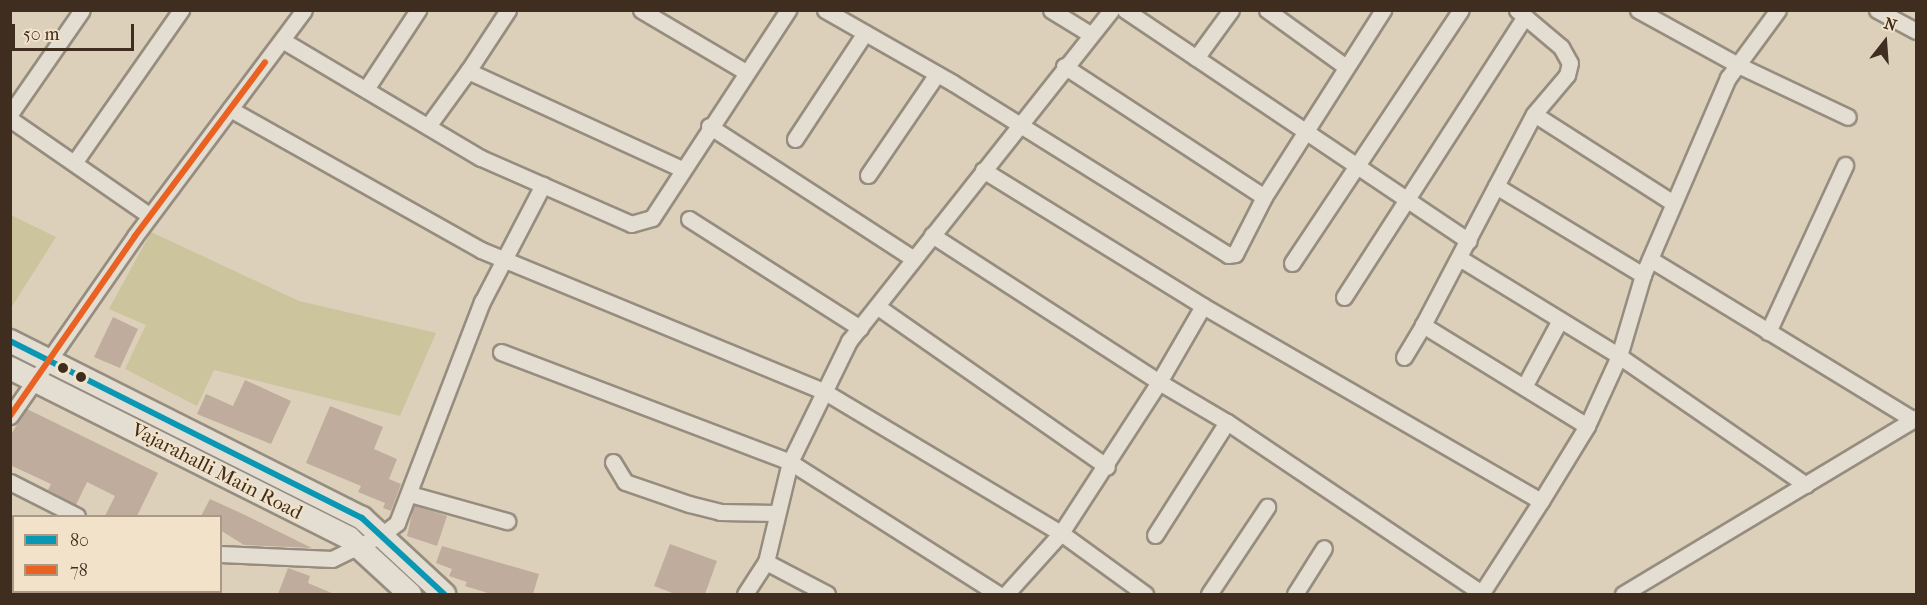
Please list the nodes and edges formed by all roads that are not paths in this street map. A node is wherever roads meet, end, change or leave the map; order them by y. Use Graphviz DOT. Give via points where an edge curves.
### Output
graph roads {
  1 [pos="82,10"];
  2 [pos="182,10"];
  3 [pos="304,10"];
  4 [pos="418,10"];
  5 [pos="508,10"];
  6 [pos="641,10"];
  7 [pos="788,10"];
  8 [pos="825,10"];
  9 [pos="1052,10"];
  10 [pos="1111,10"];
  11 [pos="1125,10"];
  12 [pos="1232,10"];
  13 [pos="1267,10"];
  14 [pos="1383,10"];
  15 [pos="1461,10"];
  16 [pos="1638,10"];
  17 [pos="1778,10"];
  18 [pos="1877,10"];
  19 [pos="1521,13"];
  20 [pos="1917,31"];
  21 [pos="865,33"];
  22 [pos="1090,34"];
  23 [pos="282,40"];
  24 [pos="1196,58"];
  25 [pos="1064,66"];
  26 [pos="1740,66"];
  27 [pos="1346,67"];
  28 [pos="468,71"];
  29 [pos="746,72"];
  30 [pos="937,74"];
  31 [pos="366,89"];
  32 [pos="230,109"];
  33 [pos="10,114"];
  34 [pos="1534,114"];
  35 [pos="1848,117"];
  36 [pos="10,119"];
  37 [pos="1019,123"];
  38 [pos="428,126"];
  39 [pos="710,126"];
  40 [pos="1304,132"];
  41 [pos="795,139"];
  42 [pos="74,163"];
  43 [pos="1355,165"];
  44 [pos="1845,165"];
  45 [pos="682,169"];
  46 [pos="983,170"];
  47 [pos="868,175"];
  48 [pos="543,185"];
  49 [pos="1496,186"];
  50 [pos="1264,197"];
  51 [pos="1406,198"];
  52 [pos="1673,203"];
  53 [pos="150,216"];
  54 [pos="689,219"];
  55 [pos="932,235"];
  56 [pos="1468,241"];
  57 [pos="502,259"];
  58 [pos="914,259"];
  59 [pos="1461,259"];
  60 [pos="1650,259"];
  61 [pos="1292,263"];
  62 [pos="1643,276"];
  63 [pos="1344,297"];
  64 [pos="1203,306"];
  65 [pos="878,307"];
  66 [pos="1560,320"];
  67 [pos="1423,325"];
  68 [pos="860,328"];
  69 [pos="1768,332"];
  70 [pos="10,340"];
  71 [pos="501,352"];
  72 [pos="1618,356"];
  73 [pos="1404,357"];
  74 [pos="51,361"];
  75 [pos="10,368"];
  76 [pos="33,379"];
  77 [pos="1159,382"];
  78 [pos="1524,387"];
  79 [pos="825,392"];
  80 [pos="10,416"];
  81 [pos="1915,419"];
  82 [pos="1227,422"];
  83 [pos="1587,426"];
  84 [pos="613,462"];
  85 [pos="790,462"];
  86 [pos="1107,467"];
  87 [pos="10,483"];
  88 [pos="1806,485"];
  89 [pos="410,494"];
  90 [pos="1541,501"];
  91 [pos="1267,507"];
  92 [pos="46,510"];
  93 [pos="777,513"];
  94 [pos="72,515"];
  95 [pos="507,521"];
  96 [pos="1061,533"];
  97 [pos="383,534"];
  98 [pos="1155,535"];
  99 [pos="359,546"];
  100 [pos="1324,549"];
  101 [pos="222,558"];
  102 [pos="766,562"];
  103 [pos="410,594"];
  104 [pos="444,594"];
  105 [pos="746,594"];
  106 [pos="827,594"];
  107 [pos="998,594"];
  108 [pos="1006,594"];
  109 [pos="1145,594"];
  110 [pos="1209,594"];
  111 [pos="1295,594"];
  112 [pos="1481,594"];
  113 [pos="1623,594"];
  1 -- 33 [label="street"];
  2 -- 42 [label="street"];
  3 -- 23 [label="street"];
  4 -- 31 [label="street"];
  5 -- 28 [label="street"];
  6 -- 29 [label="street"];
  7 -- 29 [label="street"];
  8 -- 21 [label="street"];
  9 -- 22 [label="street"];
  10 -- 22 [label="street"];
  11 -- 24 [label="street"];
  12 -- 24 [label="street"];
  13 -- 27 [label="street"];
  14 -- 27 [label="street"];
  15 -- 43 [label="street"];
  16 -- 26 [label="street"];
  17 -- 26 [label="street"];
  18 -- 20 [label="street"];
  19 -- 34 [label="street" via="1561,47 1570,63 1567,75"];
  19 -- 51 [label="street"];
  21 -- 30 [label="street"];
  21 -- 41 [label="street"];
  22 -- 25 [label="street"];
  23 -- 31 [label="street"];
  23 -- 32 [label="street"];
  24 -- 40 [label="street"];
  25 -- 37 [label="street"];
  25 -- 50 [label="street"];
  26 -- 35 [label="street"];
  26 -- 52 [label="street" via="1728,78"];
  27 -- 40 [label="street"];
  28 -- 38 [label="street"];
  28 -- 45 [label="street"];
  29 -- 39 [label="street"];
  30 -- 37 [label="street"];
  30 -- 47 [label="street"];
  31 -- 38 [label="street"];
  32 -- 53 [label="street"];
  32 -- 57 [label="street"];
  34 -- 49 [label="street"];
  34 -- 52 [label="street"];
  36 -- 42 [label="street"];
  37 -- 46 [label="street"];
  37 -- 50 [label="street" via="1228,255 1234,254"];
  38 -- 48 [label="street"];
  39 -- 45 [label="street"];
  39 -- 58 [label="street"];
  40 -- 43 [label="street"];
  40 -- 50 [label="street"];
  42 -- 53 [label="street"];
  43 -- 51 [label="street"];
  43 -- 61 [label="street"];
  44 -- 69 [label="street"];
  45 -- 48 [label="street" via="652,218 631,224"];
  46 -- 55 [label="street"];
  46 -- 64 [label="street"];
  48 -- 57 [label="street"];
  49 -- 56 [label="street"];
  49 -- 62 [label="street"];
  51 -- 56 [label="street"];
  51 -- 63 [label="street"];
  52 -- 60 [label="street"];
  53 -- 74 [label="street"];
  54 -- 68 [label="street"];
  55 -- 58 [label="street"];
  55 -- 77 [label="street"];
  56 -- 59 [label="street"];
  57 -- 79 [label="street"];
  57 -- 89 [label="street" via="438,408"];
  58 -- 65 [label="street"];
  59 -- 66 [label="street"];
  59 -- 67 [label="street"];
  60 -- 62 [label="street"];
  60 -- 69 [label="street"];
  62 -- 72 [label="street"];
  64 -- 77 [label="street"];
  64 -- 90 [label="street"];
  65 -- 68 [label="street"];
  65 -- 86 [label="street"];
  66 -- 72 [label="street"];
  66 -- 78 [label="street"];
  67 -- 73 [label="street"];
  67 -- 78 [label="street"];
  68 -- 79 [label="street" via="849,341"];
  69 -- 81 [label="street"];
  70 -- 74 [label="main road, Vajarahalli Main Road"];
  71 -- 85 [label="street"];
  72 -- 83 [label="street"];
  72 -- 88 [label="street"];
  74 -- 76 [label="street"];
  74 -- 97 [label="main road, Vajarahalli Main Road" via="362,518"];
  75 -- 76 [label="main road, Vajarahalli Main Road"];
  76 -- 80 [label="street"];
  76 -- 99 [label="main road, Vajarahalli Main Road"];
  77 -- 82 [label="street"];
  77 -- 86 [label="street"];
  78 -- 83 [label="street"];
  79 -- 85 [label="street"];
  79 -- 96 [label="street"];
  81 -- 88 [label="street"];
  82 -- 98 [label="street"];
  82 -- 112 [label="street"];
  83 -- 90 [label="street"];
  84 -- 93 [label="street" via="625,482 689,504 720,512"];
  85 -- 93 [label="street"];
  85 -- 107 [label="street"];
  86 -- 96 [label="street"];
  87 -- 92 [label="street"];
  88 -- 113 [label="street"];
  89 -- 95 [label="street"];
  89 -- 97 [label="street" via="397,523"];
  90 -- 112 [label="street"];
  91 -- 110 [label="street"];
  92 -- 94 [label="street"];
  93 -- 102 [label="street"];
  96 -- 108 [label="street"];
  96 -- 109 [label="street"];
  97 -- 99 [label="street"];
  97 -- 104 [label="main road, Vajarahalli Main Road"];
  99 -- 101 [label="street" via="332,559"];
  99 -- 103 [label="main road, Vajarahalli Main Road"];
  100 -- 111 [label="street"];
  102 -- 105 [label="street"];
  102 -- 106 [label="street"];
}
